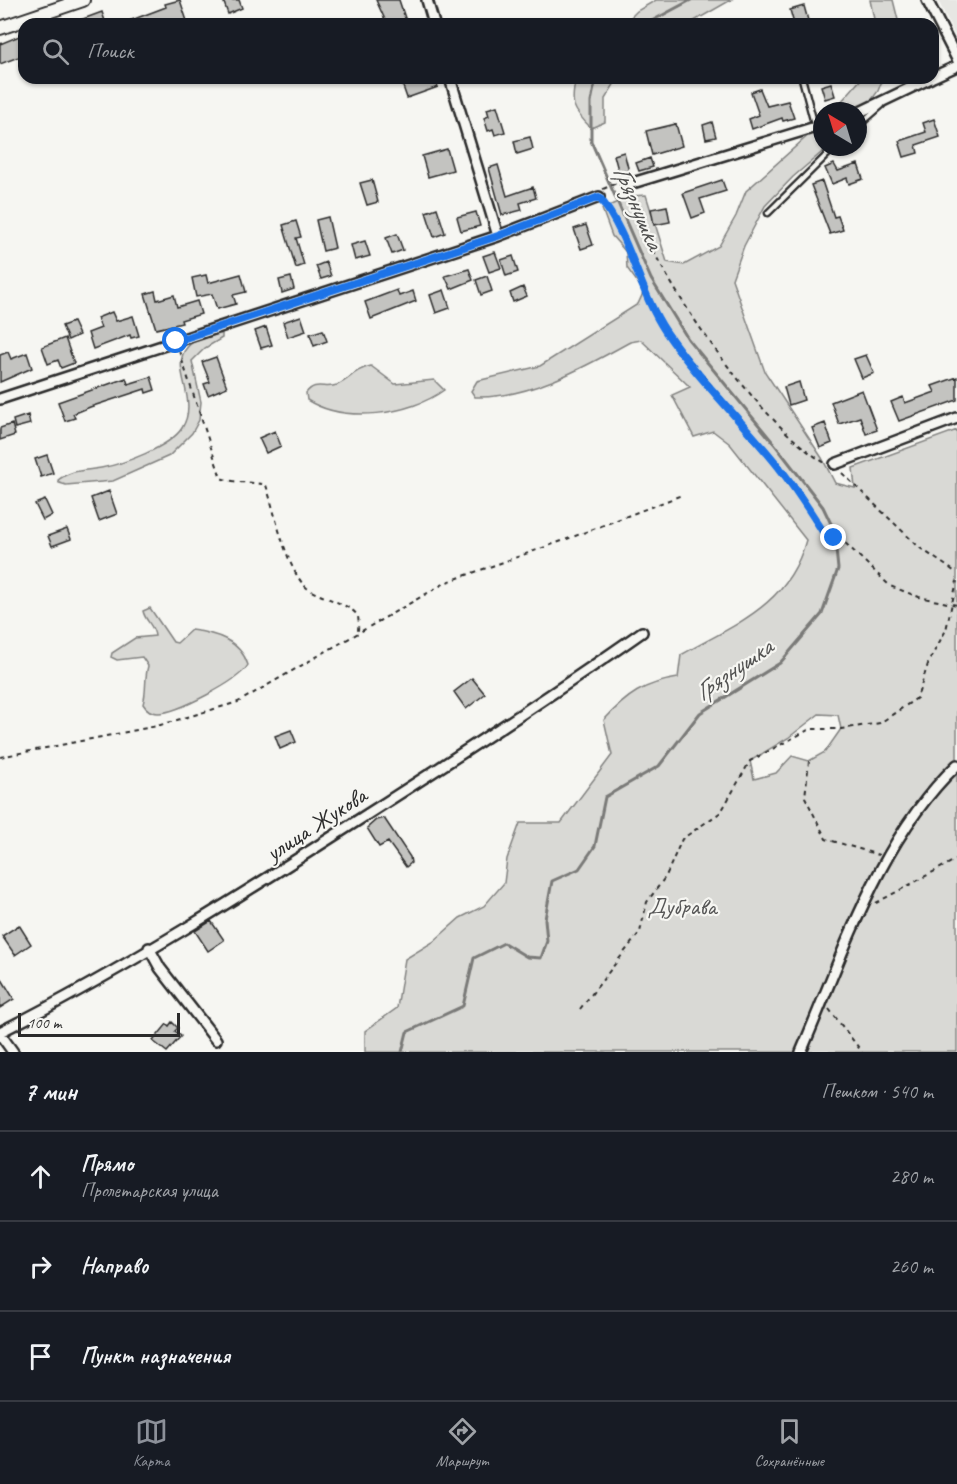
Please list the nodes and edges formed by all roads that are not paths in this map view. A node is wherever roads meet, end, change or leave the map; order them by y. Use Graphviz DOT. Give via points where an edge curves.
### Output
graph roads {
  1 [pos="83,0"];
  2 [pos="427,0"];
  3 [pos="927,0"];
  4 [pos="30,18"];
  5 [pos="432,18"];
  6 [pos="936,18"];
  7 [pos="18,22"];
  8 [pos="939,24"];
  9 [pos="0,28"];
  10 [pos="957,59"];
  11 [pos="957,66"];
  12 [pos="939,74"];
  13 [pos="452,84"];
  14 [pos="804,84"];
  15 [pos="918,84"];
  16 [pos="891,97"];
  17 [pos="867,109"];
  18 [pos="813,111"];
  19 [pos="867,118"];
  20 [pos="813,127"];
  21 [pos="826,156"];
  22 [pos="623,183"];
  23 [pos="600,194"];
  24 [pos="768,213"];
  25 [pos="498,236"];
  26 [pos="0,399"];
  27 [pos="957,418"];
  28 [pos="835,464"];
  29 [pos="642,632"];
  30 [pos="957,765"];
  31 [pos="150,948"];
  32 [pos="0,1033"];
  33 [pos="216,1040"];
  34 [pos="14,1052"];
  35 [pos="801,1052"];
  1 -- 4 [label="street"];
  2 -- 5 [label="street"];
  3 -- 6 [label="street"];
  7 -- 9 [label="street"];
  8 -- 10 [label="street"];
  11 -- 12 [label="street"];
  13 -- 25 [label="street"];
  14 -- 18 [label="lane"];
  15 -- 16 [label="street"];
  16 -- 17 [label="street"];
  16 -- 19 [label="lane"];
  20 -- 22 [label="street"];
  21 -- 24 [label="lane"];
  23 -- 25 [label="street"];
  25 -- 26 [label="street"];
  27 -- 28 [label="street"];
  29 -- 31 [label="street, улица Жукова" via="550,697 278,873"];
  30 -- 35 [label="street" via="940,781 887,857"];
  31 -- 32 [label="street, улица Жукова"];
  31 -- 33 [label="street" via="160,968"];
  32 -- 34 [label="street"];
}
